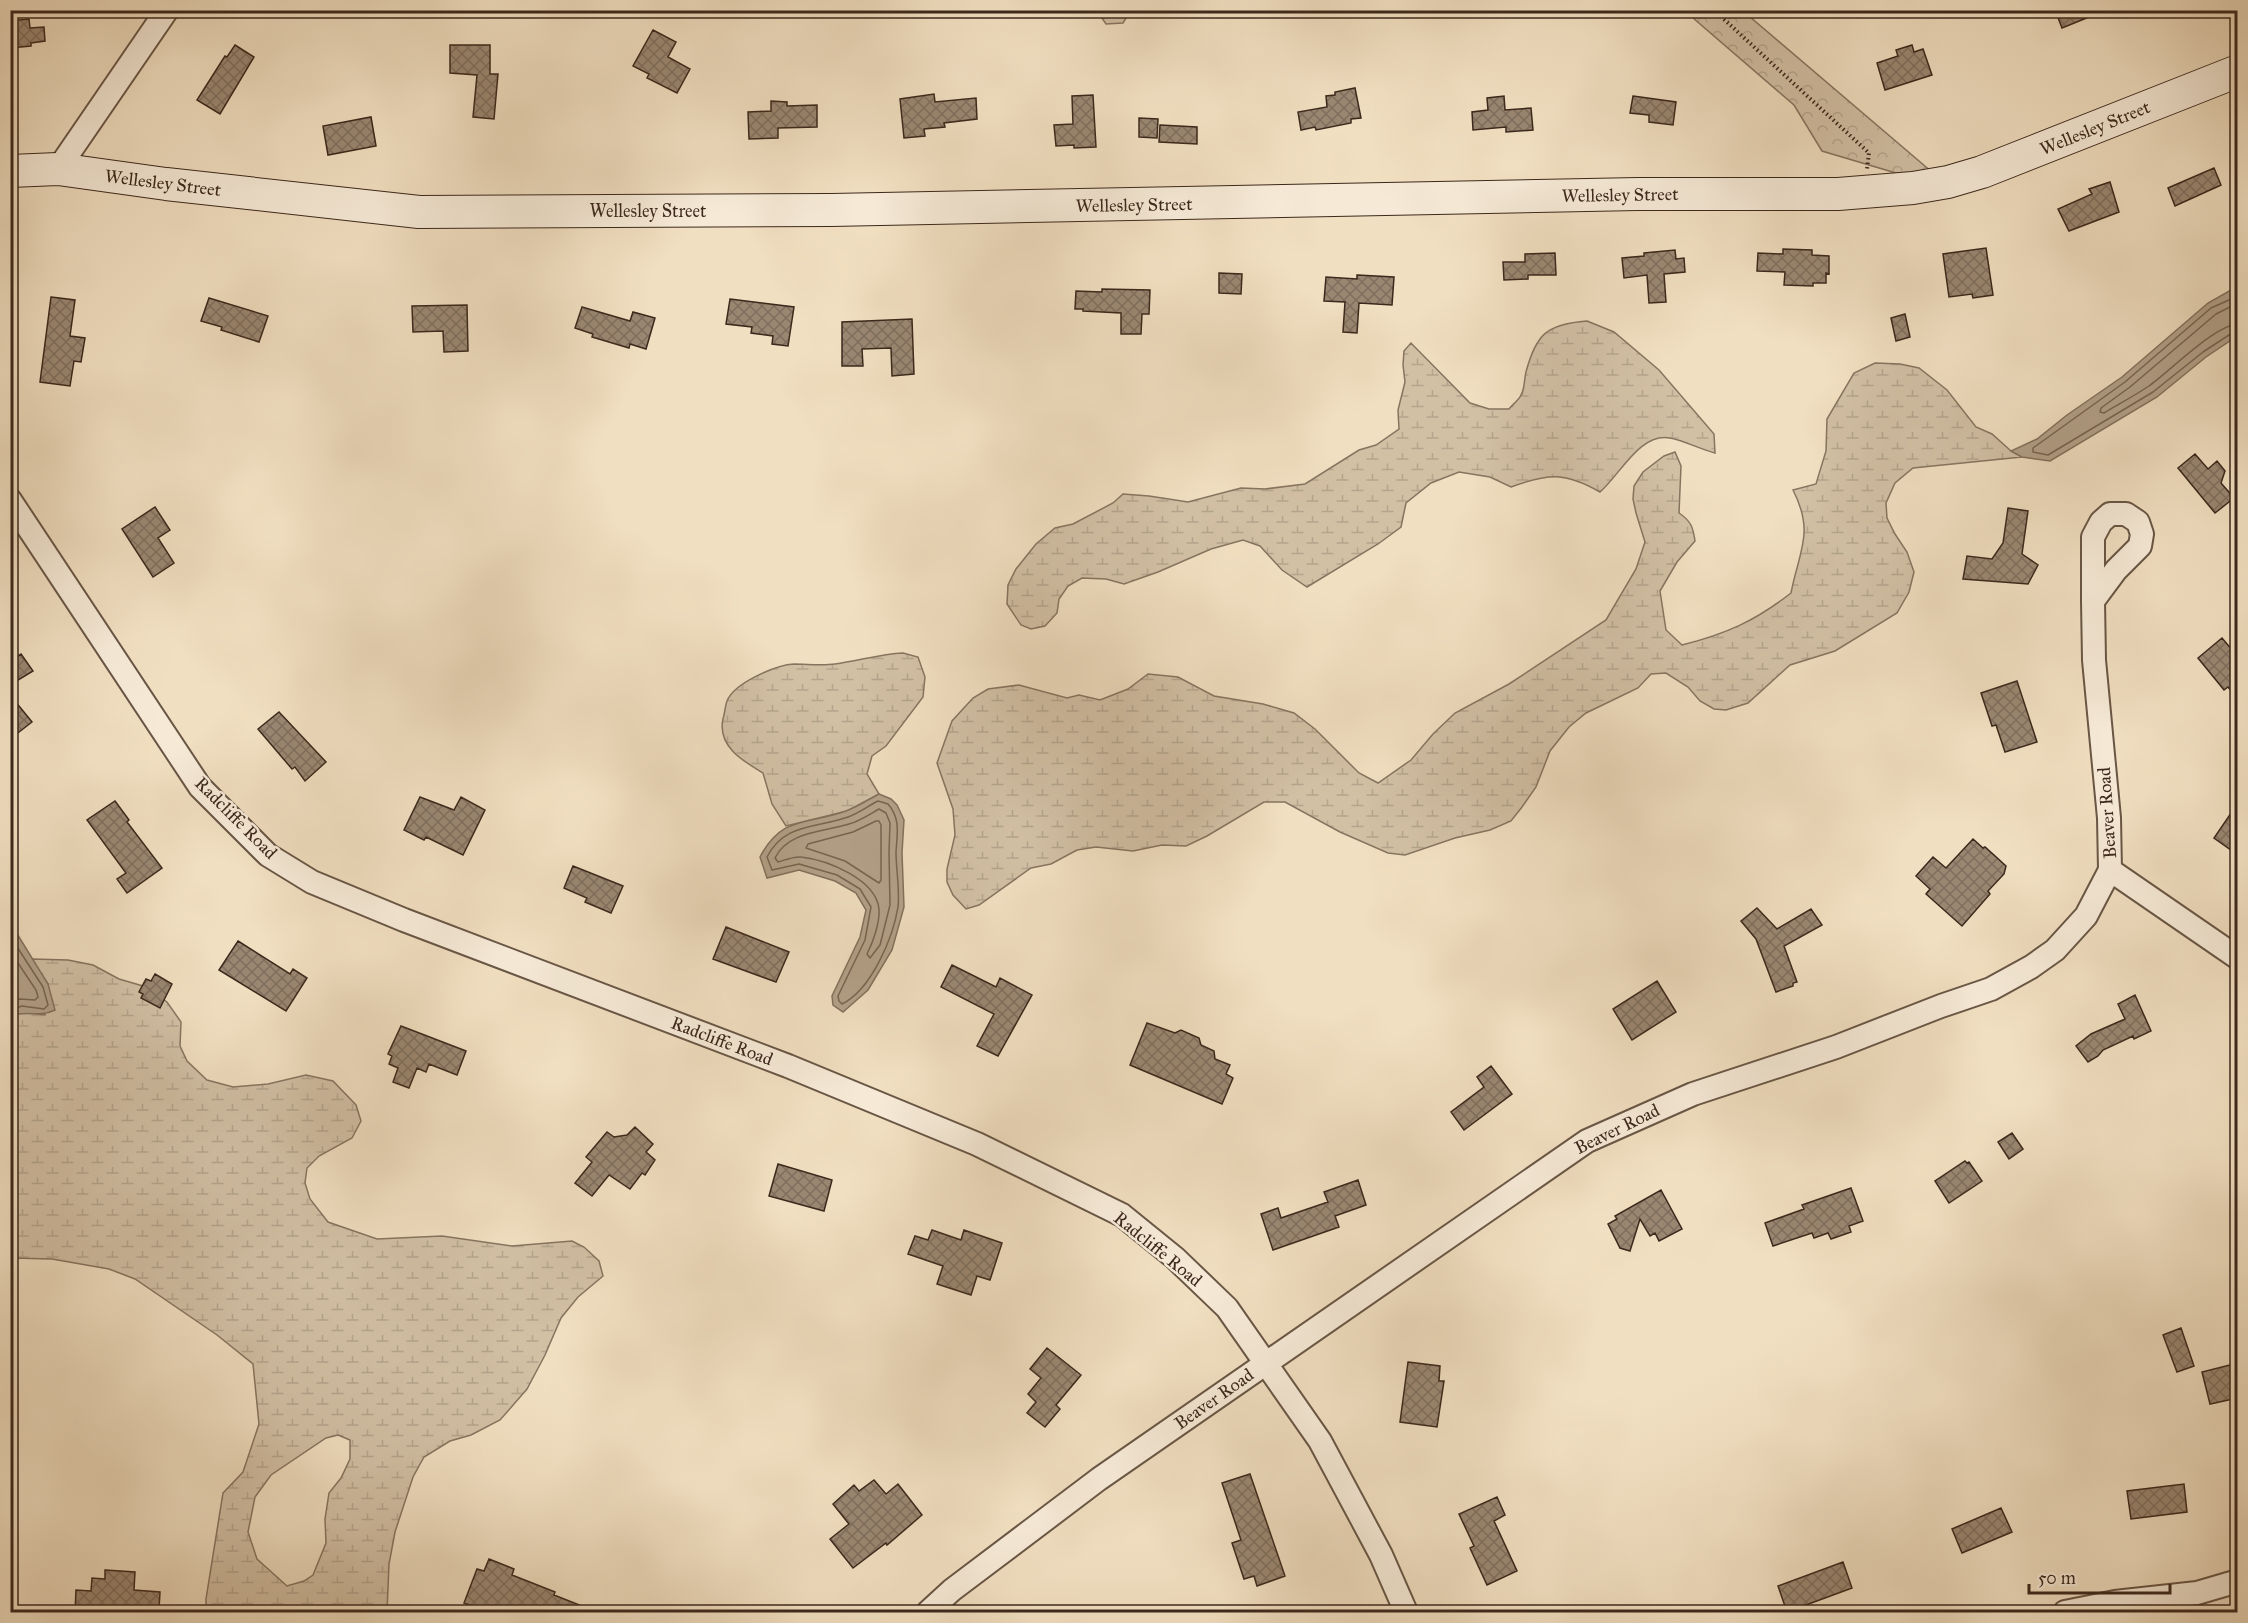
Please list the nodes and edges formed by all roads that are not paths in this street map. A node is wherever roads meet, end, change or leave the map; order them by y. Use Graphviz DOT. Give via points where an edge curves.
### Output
graph roads {
  1 [pos="167,10"];
  2 [pos="2238,70"];
  3 [pos="58,169"];
  4 [pos="10,171"];
  5 [pos="10,500"];
  6 [pos="2093,601"];
  7 [pos="2110,870"];
  8 [pos="2238,958"];
  9 [pos="1266,1363"];
  10 [pos="2238,1581"];
  11 [pos="928,1612"];
  12 [pos="1406,1612"];
  13 [pos="2065,1612"];
  1 -- 3 [label="street"];
  2 -- 3 [label="main road, Wellesley Street" via="1982,172 1948,182 1864,193 831,210 419,212"];
  3 -- 4 [label="main road, Wellesley Street"];
  5 -- 9 [label="street, Radcliffe Road" via="200,787 268,855 312,882 404,920 788,1066 977,1144 1122,1215 1227,1308"];
  6 -- 7 [label="street, Beaver Road"];
  7 -- 8 [label="street"];
  7 -- 9 [label="street, Beaver Road" via="2086,916 2055,950 2031,968 1991,989 1836,1047 1693,1094 1587,1141"];
  9 -- 11 [label="street, Beaver Road" via="1099,1479"];
  9 -- 12 [label="street, Radcliffe Road" via="1320,1441 1382,1555"];
  10 -- 13 [label="street" via="2196,1593"];
}
